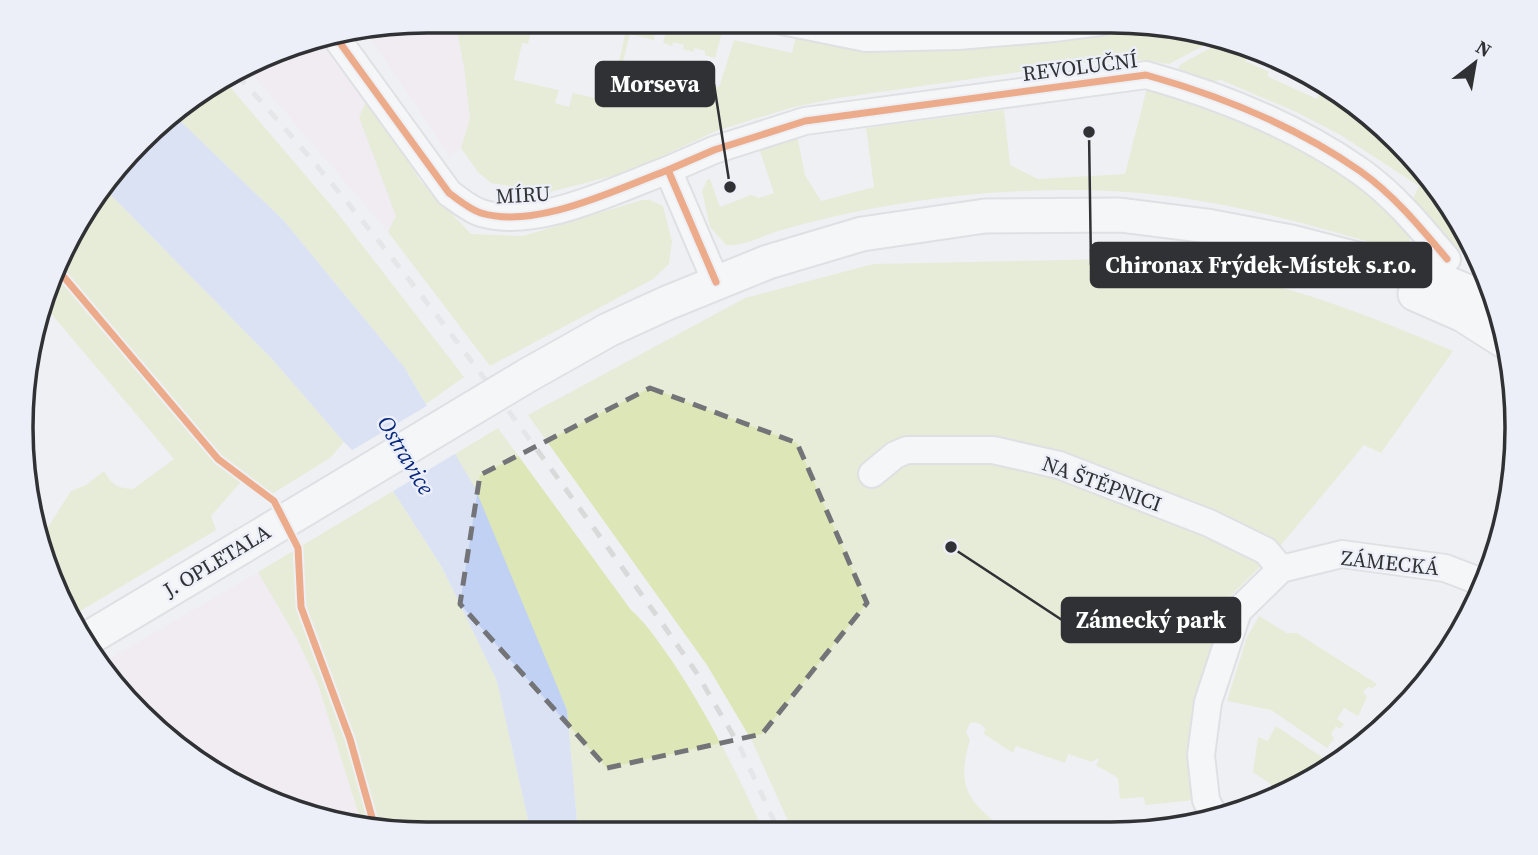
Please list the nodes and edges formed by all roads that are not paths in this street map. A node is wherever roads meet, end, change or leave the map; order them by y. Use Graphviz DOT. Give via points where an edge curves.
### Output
graph roads {
  1 [pos="841,33"];
  2 [pos="953,33"];
  3 [pos="983,33"];
  4 [pos="958,36"];
  5 [pos="340,43"];
  6 [pos="668,170"];
  7 [pos="1291,242"];
  8 [pos="1447,259"];
  9 [pos="716,282"];
  10 [pos="1483,299"];
  11 [pos="1493,334"];
  12 [pos="872,474"];
  13 [pos="1281,569"];
  14 [pos="1474,579"];
  15 [pos="93,636"];
  16 [pos="1210,809"];
  1 -- 4 [label="street" via="866,38"];
  2 -- 4 [label="street"];
  3 -- 4 [label="street"];
  5 -- 6 [label="street, MÍRU" via="449,193 473,210 506,217 564,210"];
  6 -- 8 [label="street, REVOLUČNÍ" via="805,121 1146,75 1287,127 1362,172 1410,215"];
  6 -- 9 [label="street"];
  7 -- 9 [label="main road" via="1120,215 985,216 862,234"];
  7 -- 10 [label="main road" via="1442,281"];
  7 -- 11 [label="main road" via="1463,315"];
  9 -- 15 [label="main road, J. OPLETALA, bridge" via="608,330 528,375"];
  12 -- 13 [label="street, NA ŠTĚPNICI" via="908,450 993,450 1059,465 1209,523 1266,551"];
  13 -- 14 [label="street, ZÁMECKÁ" via="1342,554 1445,568"];
  13 -- 16 [label="street" via="1238,611 1208,702 1201,755"];
}
